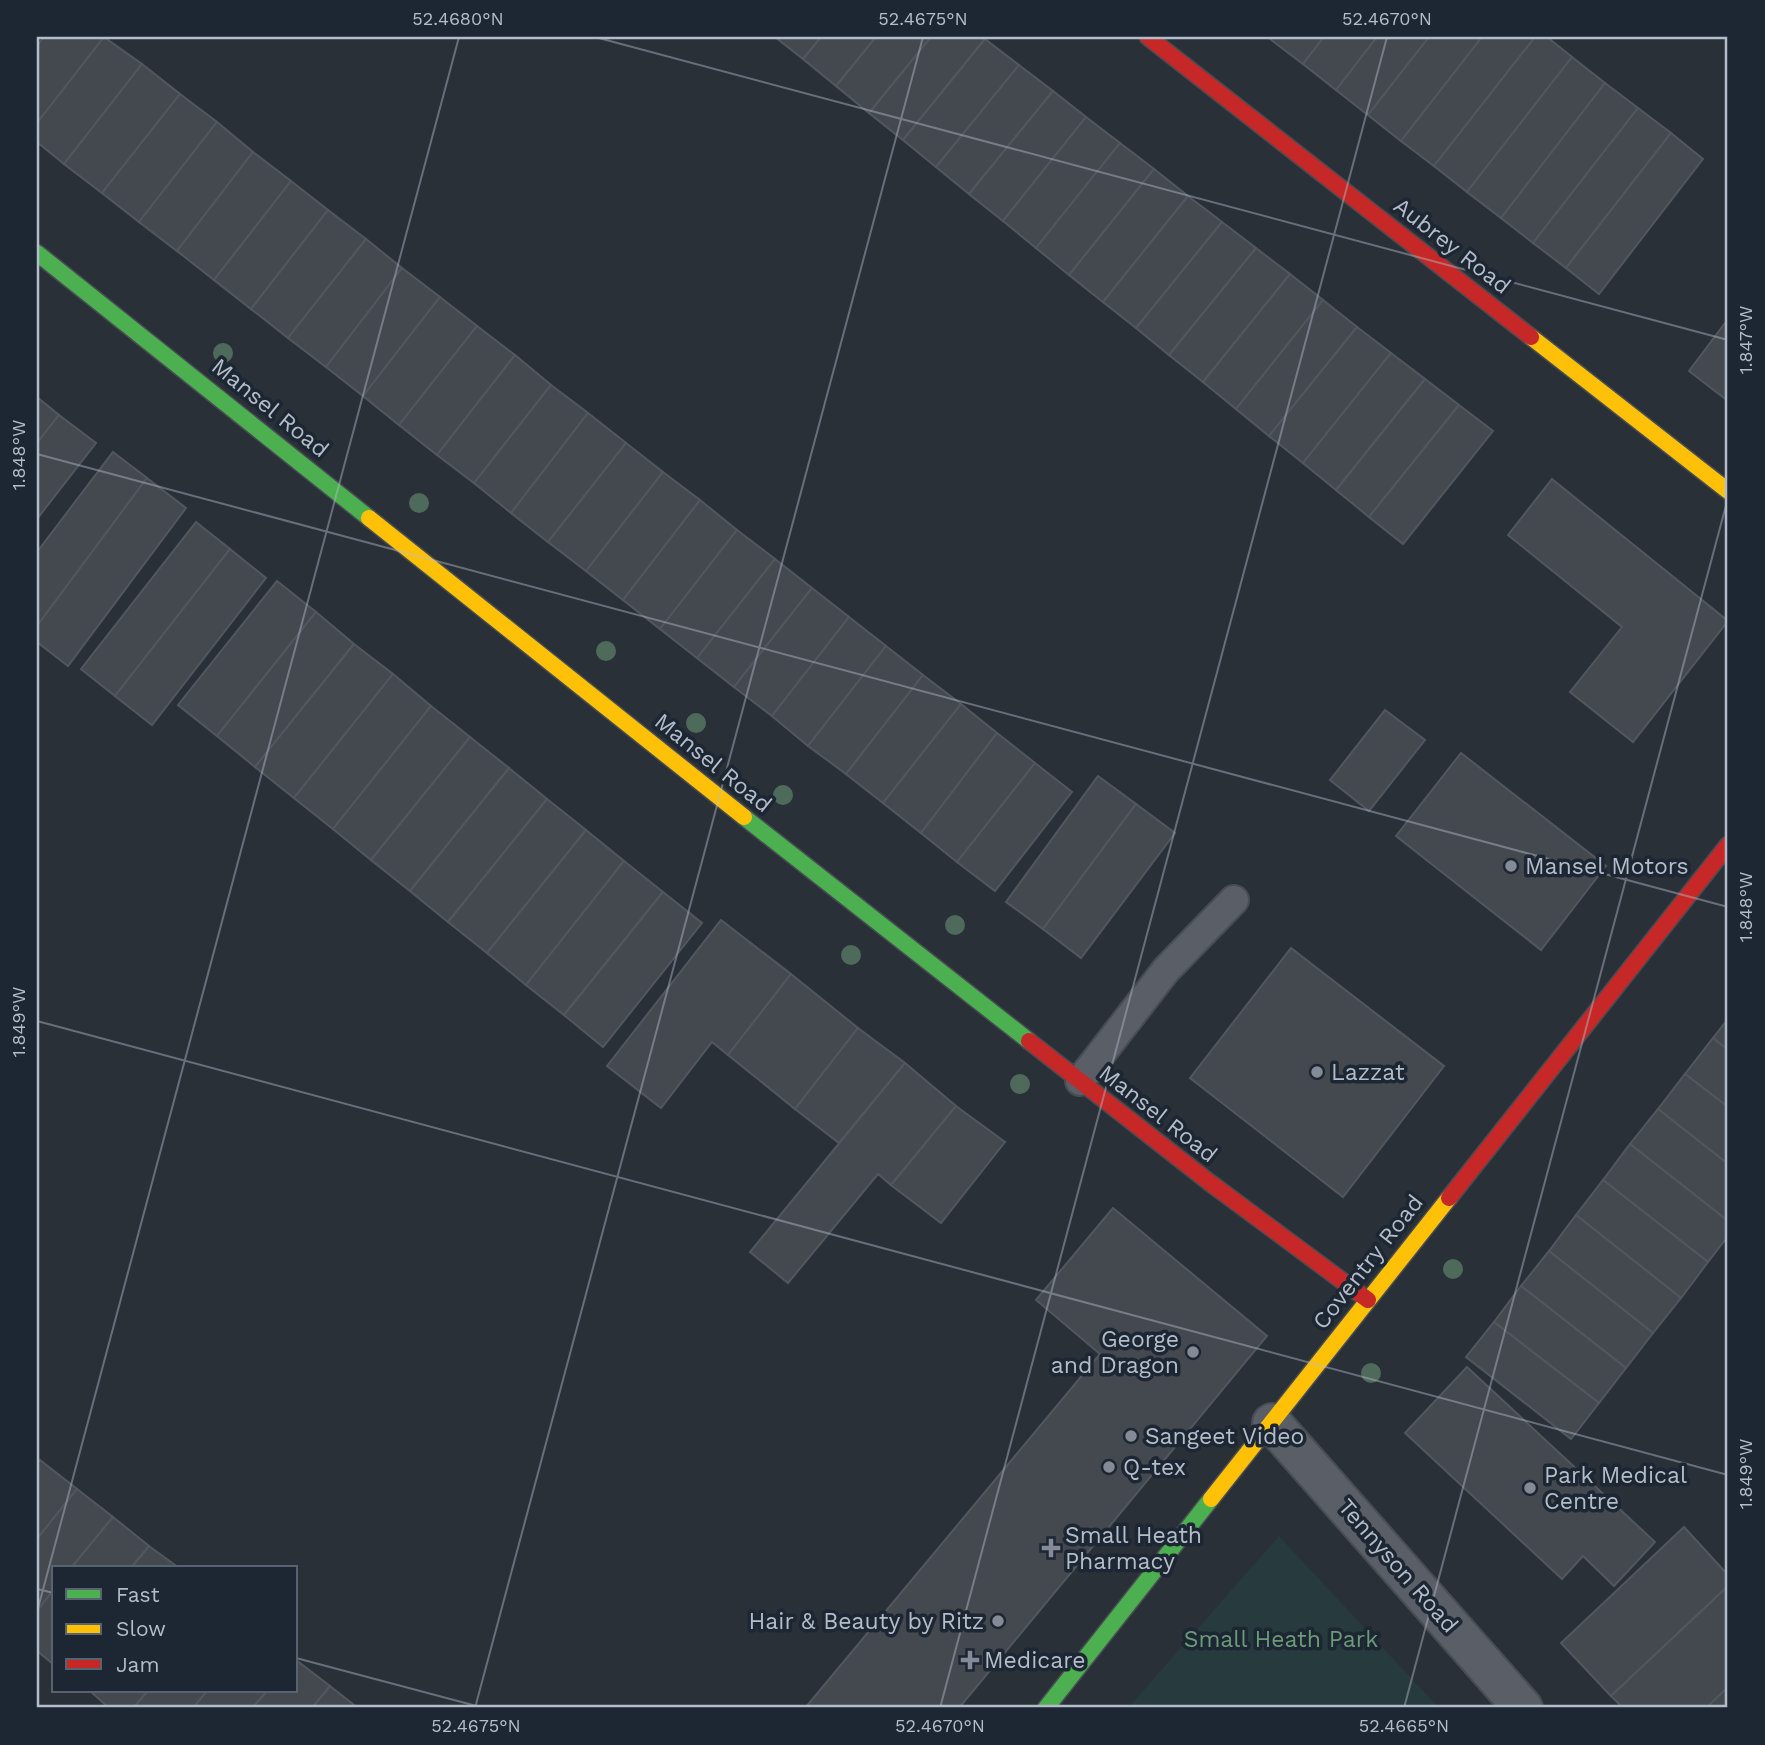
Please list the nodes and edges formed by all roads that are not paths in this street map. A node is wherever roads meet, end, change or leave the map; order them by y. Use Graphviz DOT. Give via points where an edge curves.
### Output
graph roads {
  1 [pos="1147,37"];
  2 [pos="37,253"];
  3 [pos="1728,491"];
  4 [pos="1728,845"];
  5 [pos="1234,900"];
  6 [pos="1080,1081"];
  7 [pos="1368,1300"];
  8 [pos="1272,1423"];
  9 [pos="1046,1708"];
  10 [pos="1523,1708"];
  1 -- 3 [label="street, Aubrey Road"];
  2 -- 6 [label="street, Mansel Road"];
  4 -- 7 [label="street, Coventry Road"];
  5 -- 6 [label="lane" via="1166,970"];
  6 -- 7 [label="street, Mansel Road"];
  7 -- 8 [label="street, Coventry Road"];
  8 -- 9 [label="street, Coventry Road"];
  8 -- 10 [label="street, Tennyson Road"];
}
